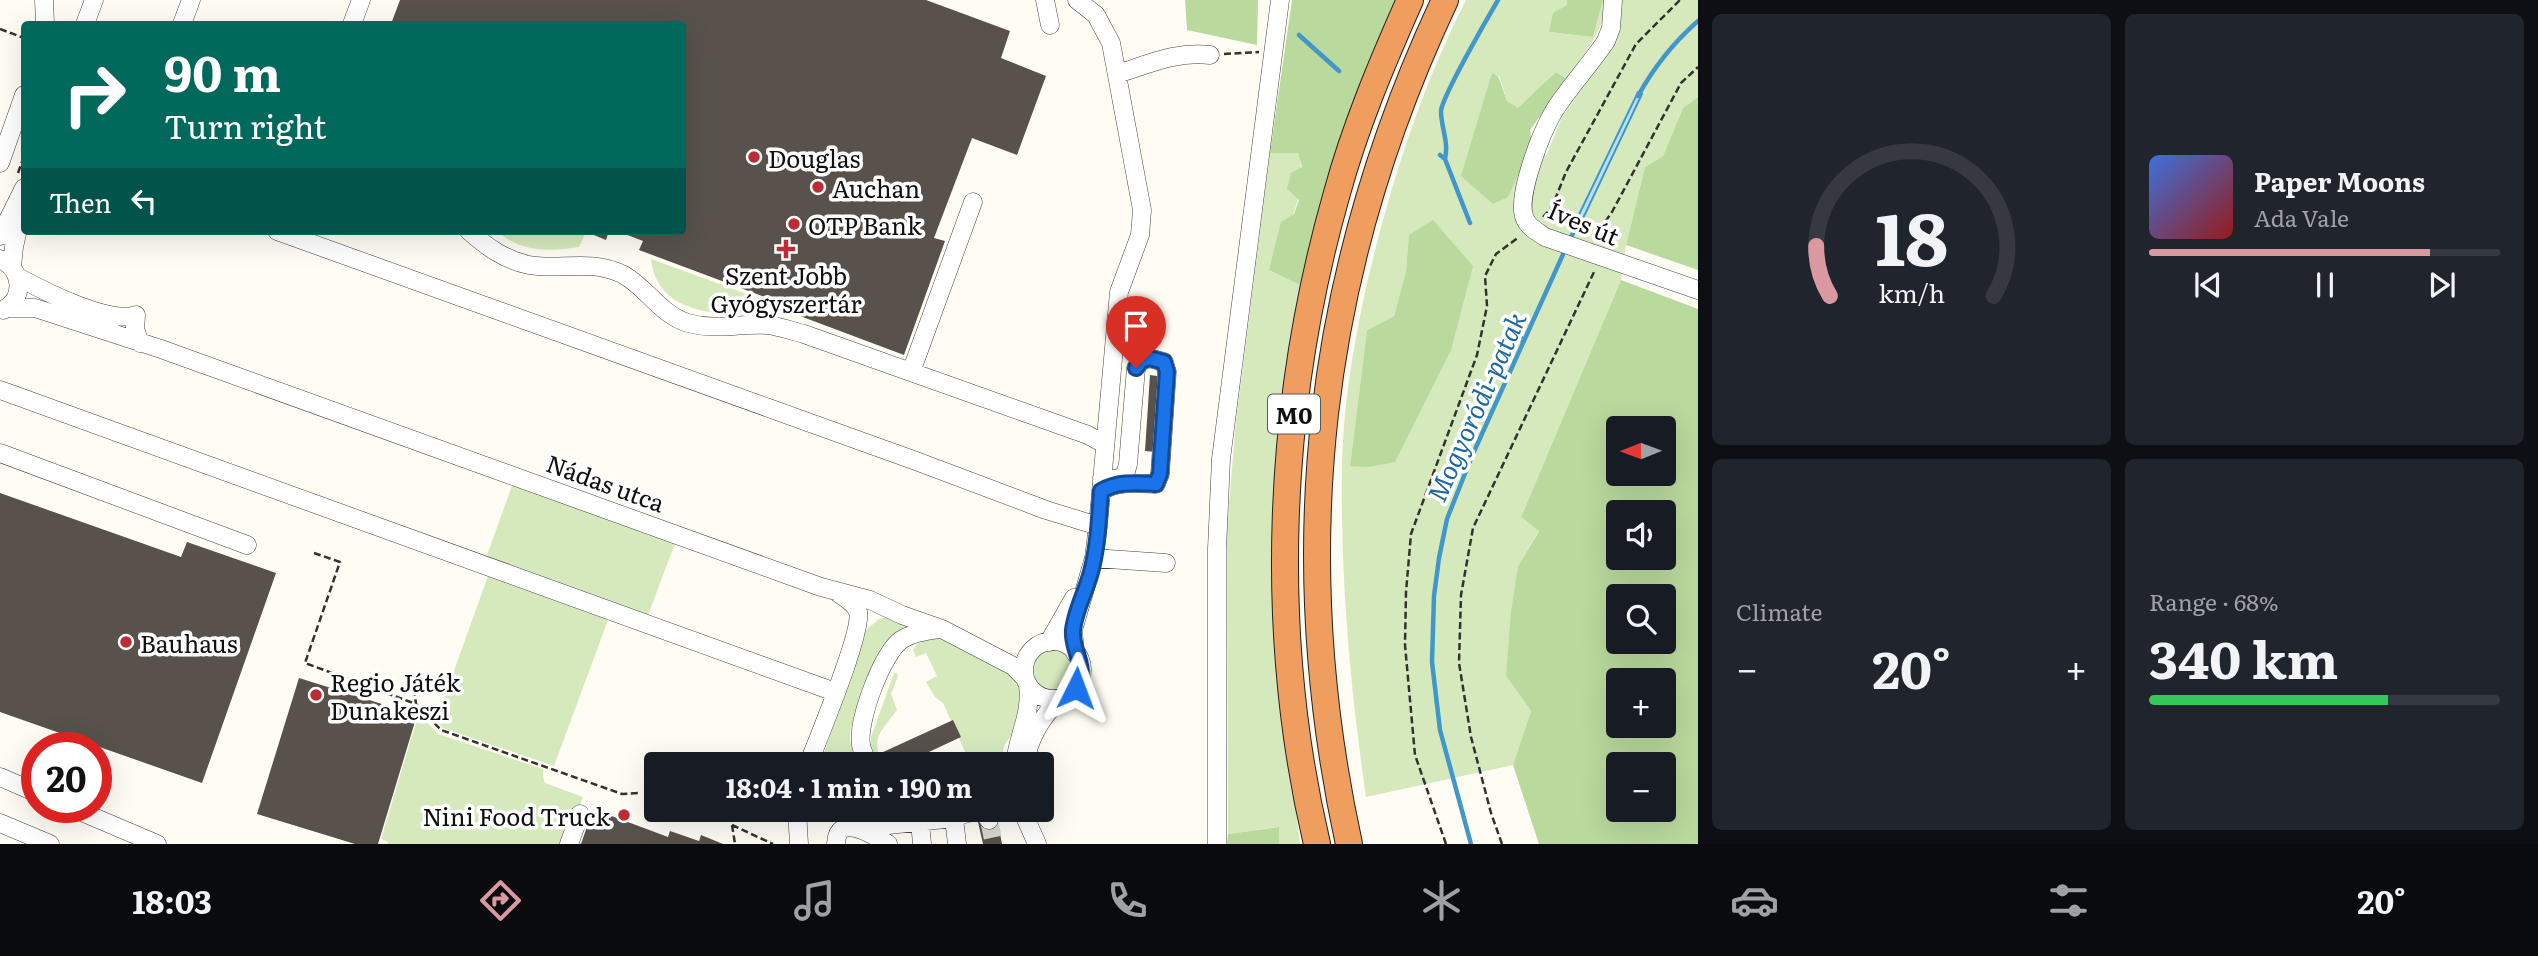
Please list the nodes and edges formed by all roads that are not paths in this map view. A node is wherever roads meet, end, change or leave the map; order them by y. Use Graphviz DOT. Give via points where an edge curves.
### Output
graph roads {
  1 [pos="44,0"];
  2 [pos="94,0"];
  3 [pos="191,0"];
  4 [pos="204,0"];
  5 [pos="361,0"];
  6 [pos="1045,0"];
  7 [pos="1077,0"];
  8 [pos="1279,0"];
  9 [pos="1410,0"];
  10 [pos="1445,0"];
  11 [pos="1613,0"];
  12 [pos="45,21"];
  13 [pos="86,21"];
  14 [pos="183,21"];
  15 [pos="196,21"];
  16 [pos="353,21"];
  17 [pos="1050,25"];
  18 [pos="1210,55"];
  19 [pos="1117,74"];
  20 [pos="21,103"];
  21 [pos="0,163"];
  22 [pos="21,194"];
  23 [pos="973,202"];
  24 [pos="21,216"];
  25 [pos="288,235"];
  26 [pos="474,235"];
  27 [pos="0,236"];
  28 [pos="10,268"];
  29 [pos="1698,290"];
  30 [pos="4,310"];
  31 [pos="140,343"];
  32 [pos="911,372"];
  33 [pos="0,390"];
  34 [pos="1104,444"];
  35 [pos="0,453"];
  36 [pos="1101,484"];
  37 [pos="1098,526"];
  38 [pos="247,545"];
  39 [pos="1094,558"];
  40 [pos="1166,564"];
  41 [pos="835,591"];
  42 [pos="902,615"];
  43 [pos="942,629"];
  44 [pos="856,635"];
  45 [pos="1049,642"];
  46 [pos="1076,653"];
  47 [pos="1026,681"];
  48 [pos="835,692"];
  49 [pos="1062,698"];
  50 [pos="813,752"];
  51 [pos="863,752"];
  52 [pos="1016,752"];
  53 [pos="1029,752"];
  54 [pos="1217,775"];
  55 [pos="0,777"];
  56 [pos="21,786"];
  57 [pos="580,814"];
  58 [pos="798,822"];
  59 [pos="880,822"];
  60 [pos="942,822"];
  61 [pos="954,822"];
  62 [pos="1027,822"];
  63 [pos="0,823"];
  64 [pos="108,823"];
  65 [pos="922,837"];
  66 [pos="50,844"];
  67 [pos="157,844"];
  68 [pos="569,844"];
  69 [pos="799,844"];
  70 [pos="836,844"];
  71 [pos="888,844"];
  72 [pos="957,844"];
  73 [pos="1037,844"];
  74 [pos="1207,844"];
  75 [pos="1217,844"];
  76 [pos="1317,844"];
  77 [pos="1349,844"];
  1 -- 12 [label="street"];
  2 -- 13 [label="street"];
  3 -- 14 [label="street"];
  4 -- 15 [label="street"];
  5 -- 16 [label="street"];
  6 -- 17 [label="street"];
  7 -- 19 [label="street" via="1096,15 1107,33"];
  8 -- 54 [label="street" via="1221,459"];
  9 -- 76 [label="highway, M0" via="1364,110 1337,193 1314,285 1292,429 1285,534 1289,654 1295,720"];
  10 -- 77 [label="highway, M0" via="1403,94 1367,198 1344,288 1322,424 1316,528 1319,651"];
  11 -- 29 [label="street, Íves út" via="1606,41 1554,111 1535,152 1524,193 1524,217 1538,232"];
  18 -- 19 [label="street" via="1177,54"];
  19 -- 34 [label="street" via="1142,210 1140,235 1119,292"];
  20 -- 21 [label="street"];
  22 -- 27 [label="street"];
  23 -- 32 [label="street"];
  24 -- 28 [label="street"];
  25 -- 37 [label="street"];
  26 -- 32 [label="street" via="512,260 583,264 624,276 686,322 716,328 769,325"];
  28 -- 30 [label="street" via="18,291"];
  28 -- 31 [label="street" via="65,300 117,318 136,315"];
  30 -- 31 [label="street" via="35,308"];
  31 -- 41 [label="street, Nádas utca"];
  32 -- 34 [label="street"];
  33 -- 48 [label="street"];
  34 -- 36 [label="street"];
  35 -- 38 [label="street"];
  36 -- 36 [label="street" via="1156,484 1167,372 1164,362 1149,358 1136,368 1125,475"];
  36 -- 37 [label="street"];
  37 -- 39 [label="street"];
  39 -- 40 [label="street"];
  39 -- 45 [label="street"];
  39 -- 46 [label="street" via="1073,630"];
  41 -- 42 [label="street, Nádas utca"];
  41 -- 44 [label="street" via="858,611"];
  42 -- 43 [label="street, Nádas utca"];
  42 -- 44 [label="street" via="872,616"];
  43 -- 47 [label="street, Nádas utca" via="1013,666"];
  43 -- 51 [label="street" via="903,639 884,659 862,729"];
  44 -- 48 [label="street"];
  45 -- 46 [label="street" via="1063,643"];
  45 -- 47 [label="street" via="1028,655"];
  46 -- 49 [label="street" via="1081,676 1073,691"];
  47 -- 49 [label="street" via="1041,697"];
  47 -- 52 [label="street" via="1030,702"];
  48 -- 50 [label="street"];
  49 -- 53 [label="street" via="1046,712"];
  54 -- 74 [label="street" via="1209,796"];
  54 -- 75 [label="street"];
  55 -- 56 [label="street"];
  57 -- 68 [label="street"];
  58 -- 69 [label="street"];
  59 -- 65 [label="street"];
  60 -- 65 [label="street"];
  61 -- 72 [label="street"];
  62 -- 73 [label="street"];
  63 -- 66 [label="street"];
  64 -- 67 [label="street"];
  70 -- 71 [label="street" via="836,834 849,826"];
}
